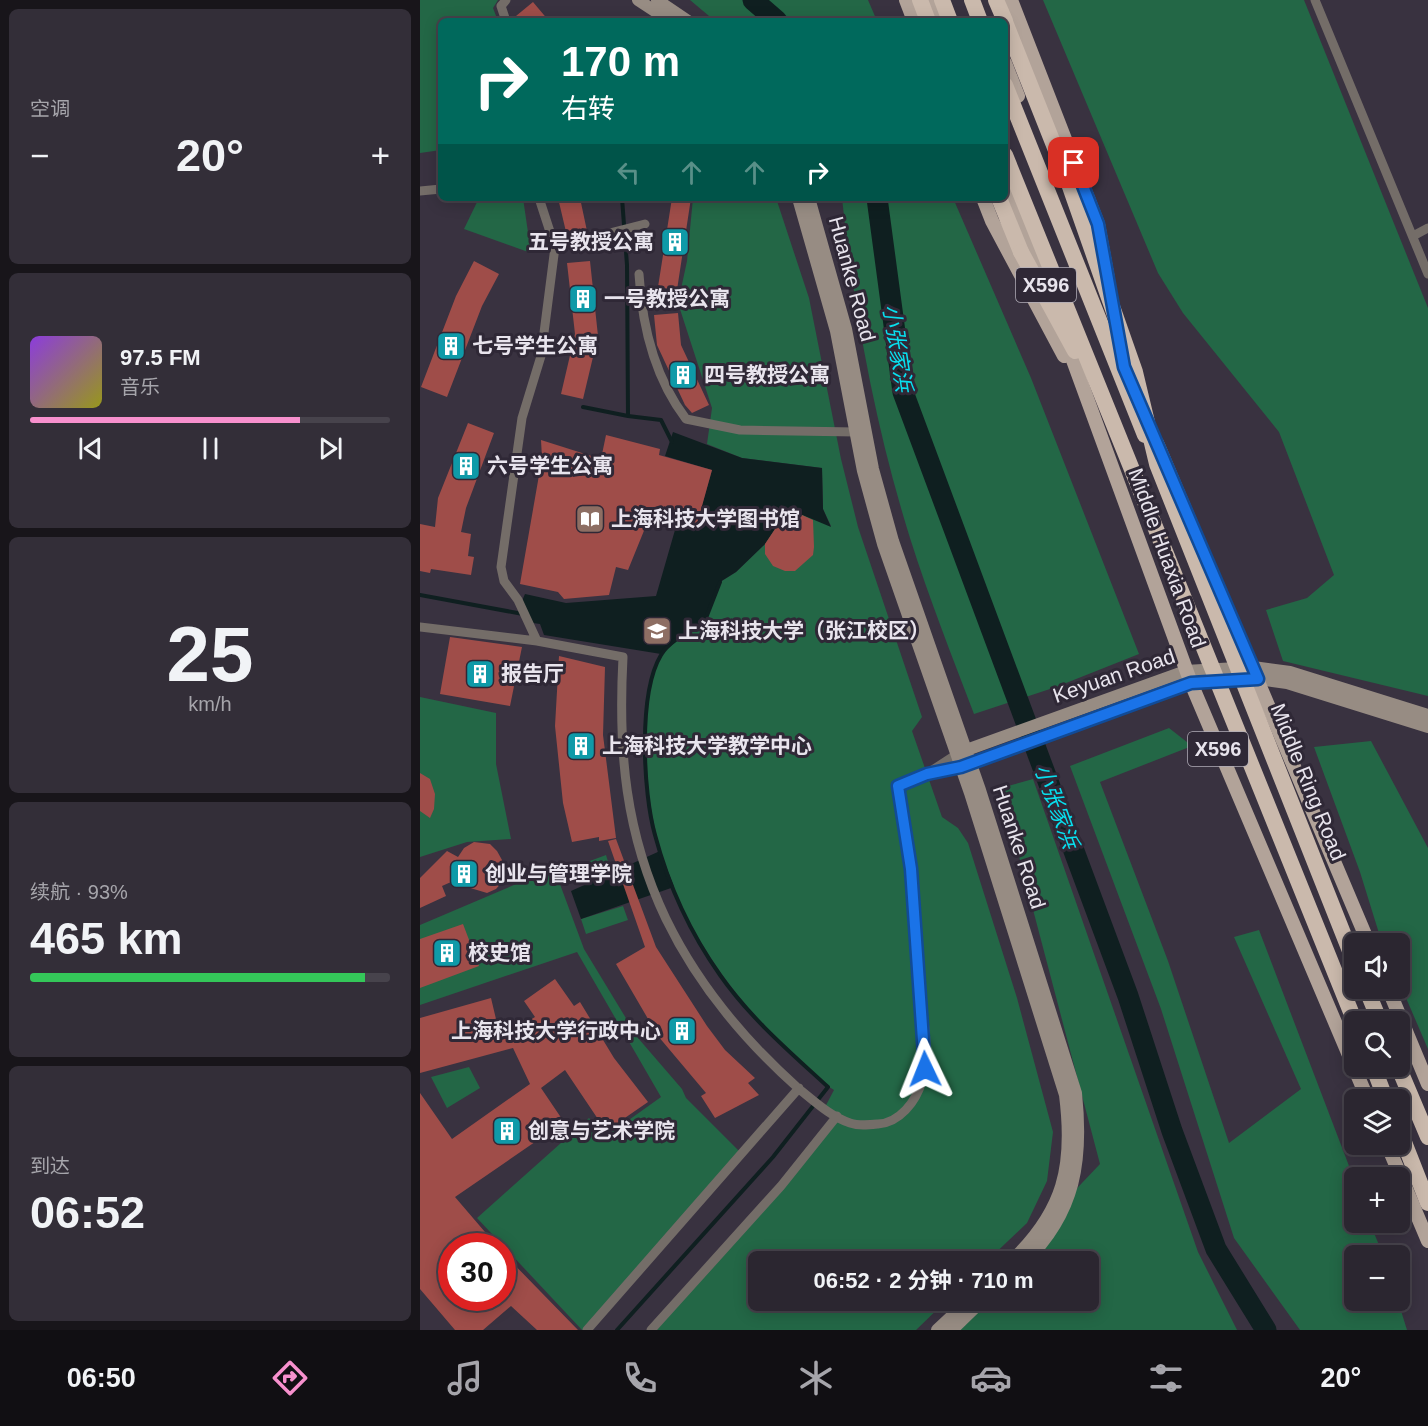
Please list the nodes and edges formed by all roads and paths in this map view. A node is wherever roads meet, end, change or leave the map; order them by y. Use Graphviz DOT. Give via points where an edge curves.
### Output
graph roads {
  1 [pos="506,0"];
  2 [pos="638,0"];
  3 [pos="657,0"];
  4 [pos="906,0"];
  5 [pos="920,0"];
  6 [pos="933,0"];
  7 [pos="942,0"];
  8 [pos="972,0"];
  9 [pos="980,0"];
  10 [pos="996,0"];
  11 [pos="1011,0"];
  12 [pos="1315,0"];
  13 [pos="505,18"];
  14 [pos="665,18"];
  15 [pos="684,18"];
  16 [pos="913,18"];
  17 [pos="927,18"];
  18 [pos="940,18"];
  19 [pos="949,18"];
  20 [pos="979,18"];
  21 [pos="987,18"];
  22 [pos="1003,18"];
  23 [pos="1008,30"];
  24 [pos="1008,71"];
  25 [pos="1008,93"];
  26 [pos="1008,162"];
  27 [pos="1008,186"];
  28 [pos="438,189"];
  29 [pos="420,190"];
  30 [pos="540,201"];
  31 [pos="799,201"];
  32 [pos="810,201"];
  33 [pos="984,201"];
  34 [pos="1000,201"];
  35 [pos="645,224"];
  36 [pos="1428,228"];
  37 [pos="1413,237"];
  38 [pos="555,247"];
  39 [pos="639,274"];
  40 [pos="1428,274"];
  41 [pos="1124,367"];
  42 [pos="1084,393"];
  43 [pos="1113,420"];
  44 [pos="856,432"];
  45 [pos="1157,464"];
  46 [pos="420,627"];
  47 [pos="537,641"];
  48 [pos="1255,673"];
  49 [pos="1188,677"];
  50 [pos="1428,715"];
  51 [pos="1428,727"];
  52 [pos="962,752"];
  53 [pos="966,765"];
  54 [pos="927,774"];
  55 [pos="1364,933"];
  56 [pos="1344,936"];
  57 [pos="1393,999"];
  58 [pos="1351,1011"];
  59 [pos="1403,1077"];
  60 [pos="1428,1084"];
  61 [pos="799,1088"];
  62 [pos="1363,1089"];
  63 [pos="837,1116"];
  64 [pos="1428,1137"];
  65 [pos="1392,1155"];
  66 [pos="1409,1155"];
  67 [pos="1428,1203"];
  68 [pos="1428,1241"];
  69 [pos="1027,1251"];
  70 [pos="957,1311"];
  71 [pos="972,1311"];
  72 [pos="587,1330"];
  73 [pos="651,1330"];
  74 [pos="937,1330"];
  75 [pos="952,1330"];
  1 -- 13 [label="street" via="501,6"];
  2 -- 14 [label="street"];
  3 -- 15 [label="street"];
  4 -- 16 [label="main road"];
  5 -- 17 [label="highway"];
  6 -- 18 [label="main road"];
  7 -- 19 [label="highway"];
  8 -- 20 [label="highway"];
  9 -- 21 [label="main road"];
  10 -- 22 [label="highway"];
  11 -- 41 [label="main road, Middle Huaxia Road / X596" via="1098,224"];
  12 -- 37 [label="street"];
  23 -- 45 [label="highway, bridge" via="1067,178 1136,372"];
  24 -- 41 [label="main road, Middle Huaxia Road / X596"];
  25 -- 45 [label="highway, Middle Ring Road, bridge"];
  26 -- 43 [label="highway, bridge"];
  27 -- 42 [label="main road, Middle Huaxia Road / X596"];
  28 -- 29 [label="street"];
  30 -- 38 [label="street"];
  31 -- 44 [label="street, Huanke Road" via="837,331"];
  32 -- 52 [label="street, Huanke Road" via="846,328 873,469"];
  33 -- 42 [label="main road, Middle Huaxia Road / X596"];
  34 -- 43 [label="highway, bridge" via="1021,252"];
  35 -- 38 [label="street"];
  36 -- 37 [label="street"];
  37 -- 40 [label="street"];
  38 -- 47 [label="street" via="541,356 522,418 501,567 504,581 518,600"];
  39 -- 44 [label="street" via="645,330 668,395 686,419 740,430"];
  41 -- 48 [label="main road, Middle Huaxia Road / X596"];
  42 -- 49 [label="main road, Middle Huaxia Road / X596"];
  43 -- 58 [label="highway, bridge"];
  44 -- 52 [label="street, Huanke Road" via="883,544"];
  45 -- 56 [label="highway, Middle Ring Road, bridge"];
  46 -- 47 [label="street"];
  47 -- 61 [label="street" via="622,657 622,771 642,857 667,920 698,976 721,1007 768,1062"];
  48 -- 49 [label="street, Keyuan Road"];
  48 -- 50 [label="street, Keyuan Road" via="1290,672"];
  48 -- 51 [label="street, Keyuan Road"];
  48 -- 55 [label="main road, Middle Huaxia Road / X596"];
  49 -- 52 [label="street, Keyuan Road" via="1059,716"];
  49 -- 53 [label="street, Keyuan Road"];
  49 -- 62 [label="main road, Middle Huaxia Road / X596"];
  52 -- 53 [label="street, Huanke Road"];
  52 -- 54 [label="street, Keyuan Road"];
  53 -- 54 [label="street"];
  53 -- 69 [label="street, Huanke Road" via="1065,1095 1070,1133 1066,1172 1056,1202"];
  54 -- 63 [label="street" via="898,786 911,869 924,1031 922,1084 908,1109 887,1124 858,1125"];
  57 -- 60 [label="main road"];
  59 -- 64 [label="highway"];
  61 -- 63 [label="street"];
  61 -- 72 [label="street"];
  63 -- 73 [label="street" via="781,1186"];
  65 -- 68 [label="main road"];
  66 -- 67 [label="highway"];
  70 -- 74 [label="street"];
  71 -- 75 [label="street"];
}
